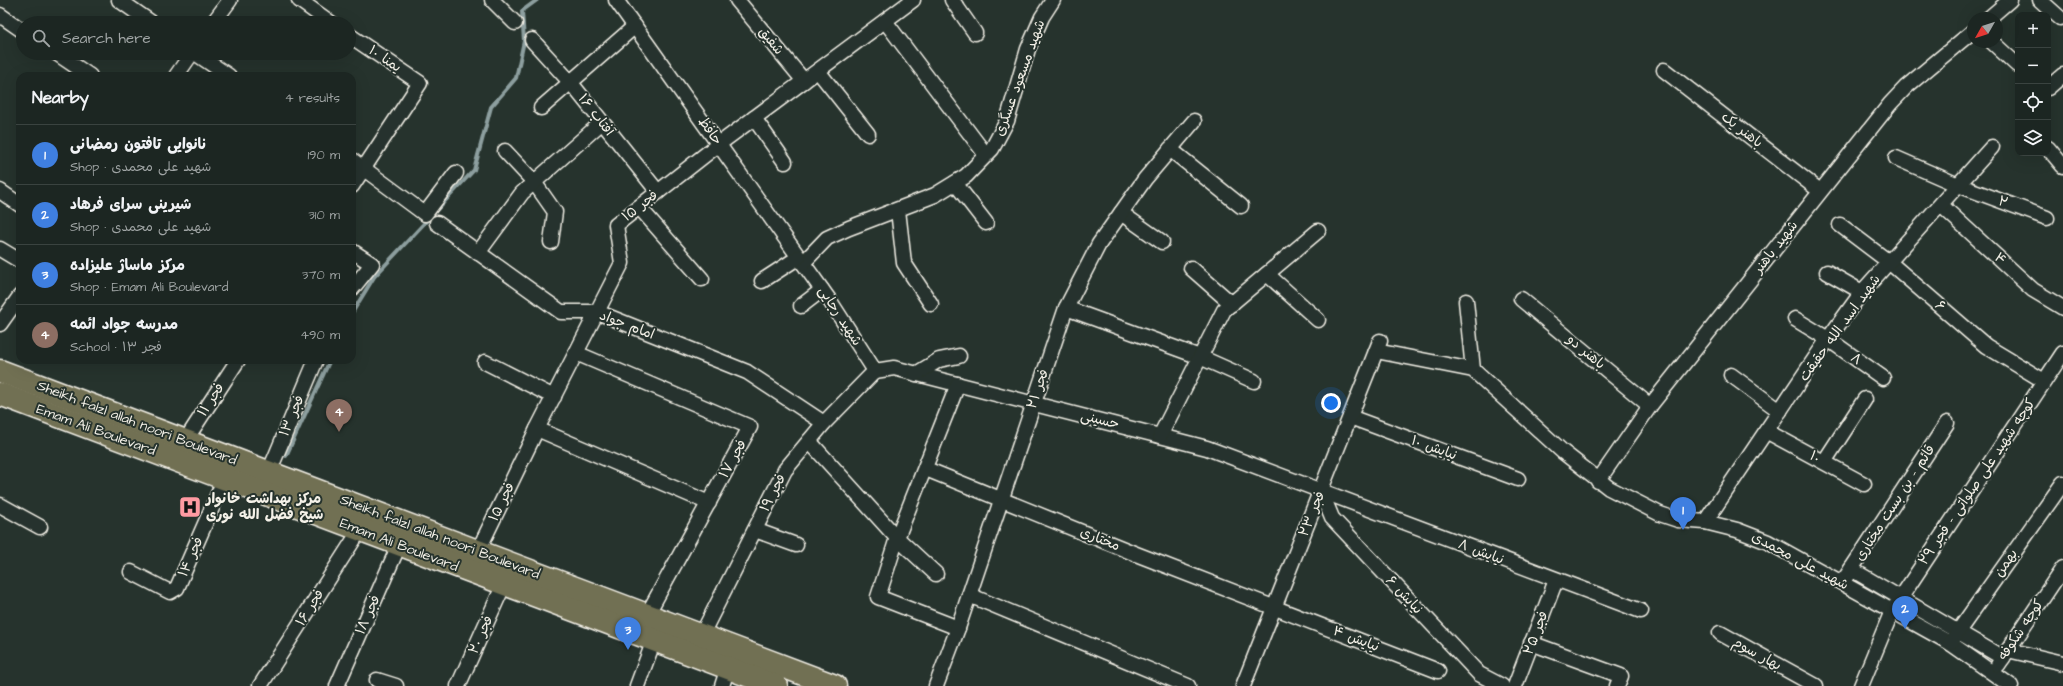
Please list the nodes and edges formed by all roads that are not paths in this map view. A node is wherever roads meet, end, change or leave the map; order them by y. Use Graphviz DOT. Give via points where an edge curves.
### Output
graph roads {
  1 [pos="119,0"];
  2 [pos="230,0"];
  3 [pos="299,0"];
  4 [pos="492,0"];
  5 [pos="616,0"];
  6 [pos="737,0"];
  7 [pos="913,0"];
  8 [pos="952,0"];
  9 [pos="1053,0"];
  10 [pos="2010,0"];
  11 [pos="2040,0"];
  12 [pos="1996,12"];
  13 [pos="0,15"];
  14 [pos="142,16"];
  15 [pos="219,16"];
  16 [pos="321,16"];
  17 [pos="2060,18"];
  18 [pos="885,21"];
  19 [pos="515,23"];
  20 [pos="16,26"];
  21 [pos="635,26"];
  22 [pos="976,34"];
  23 [pos="1967,36"];
  24 [pos="356,40"];
  25 [pos="532,40"];
  26 [pos="1999,48"];
  27 [pos="66,60"];
  28 [pos="189,60"];
  29 [pos="205,60"];
  30 [pos="2015,63"];
  31 [pos="1664,70"];
  32 [pos="818,71"];
  33 [pos="84,72"];
  34 [pos="179,72"];
  35 [pos="223,72"];
  36 [pos="2063,75"];
  37 [pos="804,81"];
  38 [pos="571,83"];
  39 [pos="2051,85"];
  40 [pos="541,108"];
  41 [pos="754,118"];
  42 [pos="1194,121"];
  43 [pos="601,122"];
  44 [pos="868,134"];
  45 [pos="719,144"];
  46 [pos="1992,147"];
  47 [pos="1170,149"];
  48 [pos="505,151"];
  49 [pos="2051,152"];
  50 [pos="986,156"];
  51 [pos="1896,158"];
  52 [pos="785,162"];
  53 [pos="356,163"];
  54 [pos="2063,166"];
  55 [pos="364,168"];
  56 [pos="456,173"];
  57 [pos="356,180"];
  58 [pos="534,182"];
  59 [pos="955,183"];
  60 [pos="1958,186"];
  61 [pos="0,191"];
  62 [pos="1820,191"];
  63 [pos="658,192"];
  64 [pos="16,202"];
  65 [pos="1941,205"];
  66 [pos="1241,206"];
  67 [pos="639,207"];
  68 [pos="898,210"];
  69 [pos="1121,213"];
  70 [pos="2047,218"];
  71 [pos="437,223"];
  72 [pos="986,223"];
  73 [pos="1840,225"];
  74 [pos="1318,231"];
  75 [pos="551,242"];
  76 [pos="1162,242"];
  77 [pos="0,248"];
  78 [pos="478,253"];
  79 [pos="356,254"];
  80 [pos="16,258"];
  81 [pos="801,260"];
  82 [pos="1889,262"];
  83 [pos="1191,268"];
  84 [pos="1827,272"];
  85 [pos="1267,274"];
  86 [pos="702,279"];
  87 [pos="762,281"];
  88 [pos="356,284"];
  89 [pos="822,290"];
  90 [pos="1862,292"];
  91 [pos="1521,299"];
  92 [pos="1466,301"];
  93 [pos="16,302"];
  94 [pos="931,304"];
  95 [pos="1232,304"];
  96 [pos="801,306"];
  97 [pos="1066,308"];
  98 [pos="2063,308"];
  99 [pos="597,312"];
  100 [pos="1795,319"];
  101 [pos="1318,320"];
  102 [pos="0,324"];
  103 [pos="1828,339"];
  104 [pos="576,352"];
  105 [pos="2063,353"];
  106 [pos="959,356"];
  107 [pos="1200,357"];
  108 [pos="485,362"];
  109 [pos="235,364"];
  110 [pos="314,364"];
  111 [pos="1473,370"];
  112 [pos="0,371"];
  113 [pos="875,371"];
  114 [pos="916,374"];
  115 [pos="1731,375"];
  116 [pos="1883,378"];
  117 [pos="1254,381"];
  118 [pos="2044,381"];
  119 [pos="958,384"];
  120 [pos="0,394"];
  121 [pos="554,397"];
  122 [pos="1865,399"];
  123 [pos="1034,403"];
  124 [pos="1650,406"];
  125 [pos="1780,411"];
  126 [pos="1350,417"];
  127 [pos="824,423"];
  128 [pos="1947,423"];
  129 [pos="111,425"];
  130 [pos="537,429"];
  131 [pos="1766,431"];
  132 [pos="1160,436"];
  133 [pos="185,441"];
  134 [pos="809,441"];
  135 [pos="1824,462"];
  136 [pos="926,469"];
  137 [pos="269,472"];
  138 [pos="225,478"];
  139 [pos="1518,479"];
  140 [pos="1598,481"];
  141 [pos="2063,483"];
  142 [pos="1864,484"];
  143 [pos="1321,491"];
  144 [pos="1001,499"];
  145 [pos="708,503"];
  146 [pos="0,506"];
  147 [pos="1705,522"];
  148 [pos="40,527"];
  149 [pos="360,530"];
  150 [pos="754,530"];
  151 [pos="897,538"];
  152 [pos="796,544"];
  153 [pos="399,545"];
  154 [pos="478,551"];
  155 [pos="2063,568"];
  156 [pos="1851,569"];
  157 [pos="130,572"];
  158 [pos="936,574"];
  159 [pos="1556,580"];
  160 [pos="1842,583"];
  161 [pos="504,584"];
  162 [pos="969,595"];
  163 [pos="1900,598"];
  164 [pos="1274,608"];
  165 [pos="1892,610"];
  166 [pos="1641,611"];
  167 [pos="647,615"];
  168 [pos="958,628"];
  169 [pos="1958,632"];
  170 [pos="1720,633"];
  171 [pos="701,636"];
  172 [pos="654,640"];
  173 [pos="1532,643"];
  174 [pos="1950,643"];
  175 [pos="2006,654"];
  176 [pos="2063,663"];
  177 [pos="1438,671"];
  178 [pos="1993,672"];
  179 [pos="793,679"];
  180 [pos="377,680"];
  181 [pos="728,680"];
  182 [pos="260,686"];
  183 [pos="337,686"];
  184 [pos="396,686"];
  185 [pos="458,686"];
  186 [pos="637,686"];
  187 [pos="776,686"];
  188 [pos="835,686"];
  189 [pos="936,686"];
  190 [pos="1188,686"];
  191 [pos="1244,686"];
  192 [pos="1502,686"];
  193 [pos="1515,686"];
  194 [pos="1618,686"];
  195 [pos="1816,686"];
  196 [pos="1861,686"];
  197 [pos="2011,686"];
  1 -- 14 [label="street"];
  2 -- 15 [label="street"];
  3 -- 16 [label="street"];
  4 -- 19 [label="street"];
  5 -- 21 [label="street, حافظ"];
  6 -- 37 [label="street, شفیق"];
  7 -- 18 [label="street, فجر ۱۵"];
  8 -- 22 [label="street"];
  9 -- 50 [label="street, شهید مسعود عسگری" via="1042,17 1028,49 1007,121"];
  10 -- 12 [label="street"];
  11 -- 17 [label="street"];
  13 -- 20 [label="street"];
  18 -- 32 [label="street, فجر ۱۵"];
  18 -- 50 [label="street"];
  21 -- 38 [label="street"];
  21 -- 45 [label="street, حافظ"];
  23 -- 62 [label="street, شهید باهنر" via="1906,87"];
  24 -- 55 [label="street, یمنا ۱۰" via="420,83"];
  25 -- 38 [label="street, آفتاب ۱۶"];
  26 -- 30 [label="street"];
  27 -- 33 [label="street"];
  28 -- 34 [label="street"];
  29 -- 35 [label="street"];
  31 -- 62 [label="street, باهنر یک"];
  32 -- 37 [label="street, فجر ۱۵"];
  32 -- 44 [label="street"];
  36 -- 39 [label="street"];
  37 -- 41 [label="street, فجر ۱۵"];
  38 -- 40 [label="street"];
  38 -- 43 [label="street, آفتاب ۱۶"];
  41 -- 45 [label="street, فجر ۱۵"];
  41 -- 52 [label="street"];
  42 -- 47 [label="street, فجر ۲۱"];
  43 -- 58 [label="street"];
  43 -- 63 [label="street, آفتاب ۱۶"];
  45 -- 63 [label="street, فجر ۱۵"];
  45 -- 81 [label="street, حافظ"];
  46 -- 60 [label="street, شهید اسد الله حقیقت"];
  47 -- 66 [label="street"];
  47 -- 69 [label="street, فجر ۲۱"];
  48 -- 58 [label="street"];
  49 -- 54 [label="street"];
  50 -- 59 [label="street, شهید مسعود عسگری"];
  51 -- 60 [label="street, ۲"];
  53 -- 55 [label="street"];
  55 -- 56 [label="street" via="425,214"];
  55 -- 57 [label="street"];
  58 -- 75 [label="street" via="555,212"];
  58 -- 78 [label="street" via="522,193"];
  59 -- 68 [label="street, شهید مسعود عسگری" via="935,195"];
  59 -- 72 [label="street"];
  60 -- 65 [label="street, شهید اسد الله حقیقت"];
  60 -- 70 [label="street, ۲"];
  61 -- 64 [label="street"];
  62 -- 124 [label="street, شهید باهنر"];
  63 -- 67 [label="street, فجر ۱۵"];
  65 -- 82 [label="street, شهید اسد الله حقیقت"];
  65 -- 98 [label="street, ۴" via="2033,290"];
  67 -- 86 [label="street"];
  67 -- 99 [label="street, فجر ۱۵" via="616,225 622,263"];
  68 -- 81 [label="street, شهید مسعود عسگری" via="828,238"];
  68 -- 94 [label="street" via="904,263"];
  69 -- 76 [label="street"];
  69 -- 97 [label="street, فجر ۲۱" via="1099,244"];
  71 -- 78 [label="street, امام جواد"];
  73 -- 82 [label="street, ۶"];
  74 -- 85 [label="street"];
  77 -- 80 [label="street"];
  78 -- 99 [label="street, امام جواد" via="561,312"];
  79 -- 88 [label="street" via="372,264"];
  81 -- 87 [label="street, شهید مسعود عسگری"];
  81 -- 89 [label="street, شهید رجایی"];
  82 -- 90 [label="street, شهید اسد الله حقیقت"];
  82 -- 118 [label="street, ۶" via="1986,346"];
  83 -- 95 [label="street"];
  84 -- 90 [label="street"];
  85 -- 95 [label="street"];
  85 -- 101 [label="street"];
  89 -- 96 [label="street"];
  89 -- 113 [label="street, شهید رجایی"];
  90 -- 103 [label="street, شهید اسد الله حقیقت"];
  91 -- 124 [label="street, باهنر دو"];
  92 -- 111 [label="street"];
  93 -- 102 [label="street"];
  95 -- 107 [label="street" via="1224,310"];
  97 -- 107 [label="street"];
  97 -- 123 [label="street, فجر ۲۱"];
  99 -- 104 [label="street, فجر ۱۵"];
  99 -- 127 [label="street, امام جواد" via="747,372"];
  100 -- 103 [label="street, ۸"];
  103 -- 116 [label="street, ۸"];
  103 -- 125 [label="street, شهید اسد الله حقیقت"];
  104 -- 121 [label="street, فجر ۱۵"];
  104 -- 145 [label="street, فجر ۱۷" via="750,427"];
  105 -- 118 [label="street, کوچه شهید علی صلواتی - فجر ۲۹"];
  106 -- 114 [label="street" via="939,360"];
  107 -- 117 [label="street"];
  107 -- 132 [label="street"];
  108 -- 121 [label="street"];
  109 -- 133 [label="street, فجر ۱۱"];
  110 -- 137 [label="street, فجر ۱۳"];
  111 -- 126 [label="street, فجر ۲۳" via="1378,346"];
  111 -- 140 [label="street, شهید علی محمدی"];
  112 -- 129 [label="main road, Sheikh falzl allah noori Boulevard"];
  113 -- 114 [label="street, حسینی" via="894,368"];
  113 -- 127 [label="street, فجر ۱۹"];
  114 -- 119 [label="street, حسینی"];
  115 -- 125 [label="street"];
  118 -- 163 [label="street, کوچه شهید علی صلواتی - فجر ۲۹"];
  119 -- 123 [label="street, حسینی"];
  119 -- 136 [label="street"];
  120 -- 129 [label="main road, Emam Ali Boulevard"];
  121 -- 130 [label="street, فجر ۱۵"];
  122 -- 135 [label="street"];
  123 -- 132 [label="street, حسینی"];
  123 -- 144 [label="street, فجر ۲۱"];
  124 -- 140 [label="street, شهید باهنر"];
  125 -- 131 [label="street, شهید اسد الله حقیقت"];
  126 -- 139 [label="street, نیایش ۱۰"];
  126 -- 143 [label="street, فجر ۲۳"];
  127 -- 134 [label="street, فجر ۱۹"];
  128 -- 156 [label="street, قائم - بن بست مختاری"];
  129 -- 133 [label="main road, Sheikh falzl allah noori Boulevard"];
  129 -- 138 [label="main road, Emam Ali Boulevard"];
  130 -- 145 [label="street"];
  130 -- 154 [label="street, فجر ۱۵"];
  131 -- 135 [label="street, ۱۰"];
  131 -- 147 [label="street, شهید اسد الله حقیقت"];
  132 -- 143 [label="street, حسینی" via="1207,448"];
  133 -- 137 [label="main road, Sheikh falzl allah noori Boulevard"];
  134 -- 150 [label="street, فجر ۱۹" via="785,470"];
  134 -- 151 [label="street"];
  135 -- 142 [label="street, ۱۰"];
  136 -- 144 [label="street, مختاری"];
  136 -- 151 [label="street"];
  137 -- 154 [label="main road, Sheikh falzl allah noori Boulevard"];
  138 -- 149 [label="main road, Emam Ali Boulevard"];
  138 -- 157 [label="street, فجر ۱۴" via="177,588 170,592"];
  140 -- 147 [label="street, شهید علی محمدی" via="1660,514 1678,520"];
  141 -- 169 [label="street, بهمن"];
  143 -- 159 [label="street, نیایش ۸"];
  143 -- 164 [label="street, فجر ۲۳"];
  143 -- 192 [label="street, نیایش ۶" via="1332,518 1479,674"];
  144 -- 162 [label="street, فجر ۲۱"];
  144 -- 164 [label="street, مختاری"];
  145 -- 167 [label="street, فجر ۱۷"];
  146 -- 148 [label="street"];
  147 -- 160 [label="street, شهید علی محمدی" via="1737,530 1768,542"];
  149 -- 153 [label="main road, Emam Ali Boulevard"];
  149 -- 182 [label="street, فجر ۱۶"];
  150 -- 152 [label="street"];
  150 -- 171 [label="street, فجر ۱۹"];
  151 -- 158 [label="street"];
  151 -- 168 [label="street" via="878,597"];
  153 -- 161 [label="main road, Emam Ali Boulevard"];
  153 -- 183 [label="street, فجر ۱۸"];
  154 -- 167 [label="main road, Sheikh falzl allah noori Boulevard"];
  155 -- 175 [label="street, کوچه شکوفه"];
  156 -- 160 [label="street, قائم - بن بست مختاری"];
  156 -- 163 [label="street"];
  159 -- 166 [label="street, نیایش ۸"];
  159 -- 173 [label="street, فجر ۲۵"];
  160 -- 165 [label="street, شهید علی محمدی"];
  161 -- 172 [label="main road, Emam Ali Boulevard"];
  161 -- 185 [label="street, فجر ۲۰"];
  162 -- 168 [label="street, فجر ۲۱"];
  162 -- 190 [label="street"];
  163 -- 165 [label="street, کوچه شهید علی صلواتی - فجر ۲۹"];
  163 -- 169 [label="street"];
  164 -- 177 [label="street, نیایش ۴"];
  164 -- 191 [label="street, فجر ۲۳"];
  165 -- 174 [label="street, شهید علی محمدی"];
  165 -- 196 [label="street, کوچه شهید علی صلواتی - فجر ۲۹"];
  167 -- 171 [label="main road, Sheikh falzl allah noori Boulevard"];
  168 -- 189 [label="street, فجر ۲۱"];
  169 -- 174 [label="street, بهمن"];
  169 -- 175 [label="street"];
  170 -- 195 [label="street, بهار سوم"];
  171 -- 179 [label="main road, Sheikh falzl allah noori Boulevard"];
  172 -- 181 [label="main road, Emam Ali Boulevard"];
  172 -- 186 [label="street"];
  173 -- 193 [label="street, فجر ۲۵"];
  173 -- 194 [label="street" via="1621,676"];
  174 -- 178 [label="street, شهید علی محمدی"];
  175 -- 176 [label="street"];
  175 -- 178 [label="street, کوچه شکوفه"];
  178 -- 197 [label="street, شهید علی محمدی"];
  179 -- 188 [label="main road, Sheikh falzl allah noori Boulevard"];
  180 -- 184 [label="street"];
  181 -- 187 [label="main road, Emam Ali Boulevard"];
}
